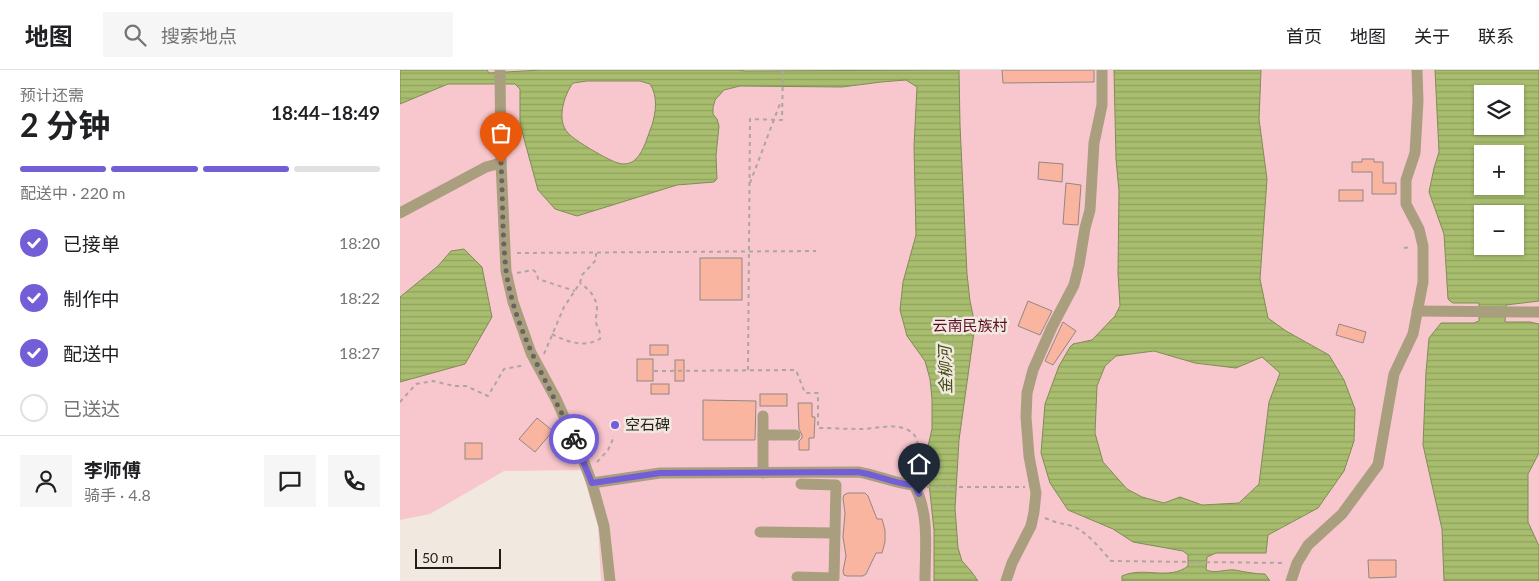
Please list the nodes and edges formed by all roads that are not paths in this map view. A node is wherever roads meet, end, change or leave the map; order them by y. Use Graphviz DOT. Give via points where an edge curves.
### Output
graph roads {
  1 [pos="500,70"];
  2 [pos="1102,70"];
  3 [pos="1417,70"];
  4 [pos="501,163"];
  5 [pos="400,212"];
  6 [pos="1417,311"];
  7 [pos="1539,312"];
  8 [pos="763,416"];
  9 [pos="763,435"];
  10 [pos="795,435"];
  11 [pos="763,473"];
  12 [pos="836,473"];
  13 [pos="592,483"];
  14 [pos="801,484"];
  15 [pos="836,485"];
  16 [pos="760,532"];
  17 [pos="835,533"];
  18 [pos="797,577"];
  19 [pos="610,581"];
  20 [pos="925,581"];
  21 [pos="1006,581"];
  22 [pos="1291,581"];
  1 -- 4 [label="street"];
  2 -- 21 [label="street" via="1102,105 1094,143 1090,210 1079,265 1074,285 1033,370 1027,393 1029,456 1036,493 1034,512"];
  3 -- 6 [label="street" via="1415,153 1406,180 1406,204 1419,229 1423,246 1423,282"];
  4 -- 5 [label="street" via="486,167"];
  4 -- 13 [label="street" via="505,253 514,302 531,353 556,399"];
  6 -- 7 [label="street"];
  6 -- 22 [label="street" via="1413,334 1394,374 1378,465 1342,514 1308,544"];
  8 -- 9 [label="street"];
  9 -- 10 [label="street"];
  9 -- 11 [label="street"];
  11 -- 12 [label="street"];
  11 -- 13 [label="street" via="660,473"];
  12 -- 15 [label="street"];
  12 -- 20 [label="street" via="871,474 914,485 923,506"];
  13 -- 19 [label="street" via="604,526"];
  14 -- 15 [label="street"];
  15 -- 17 [label="street"];
  16 -- 17 [label="street"];
  17 -- 18 [label="street" via="834,578"];
}
